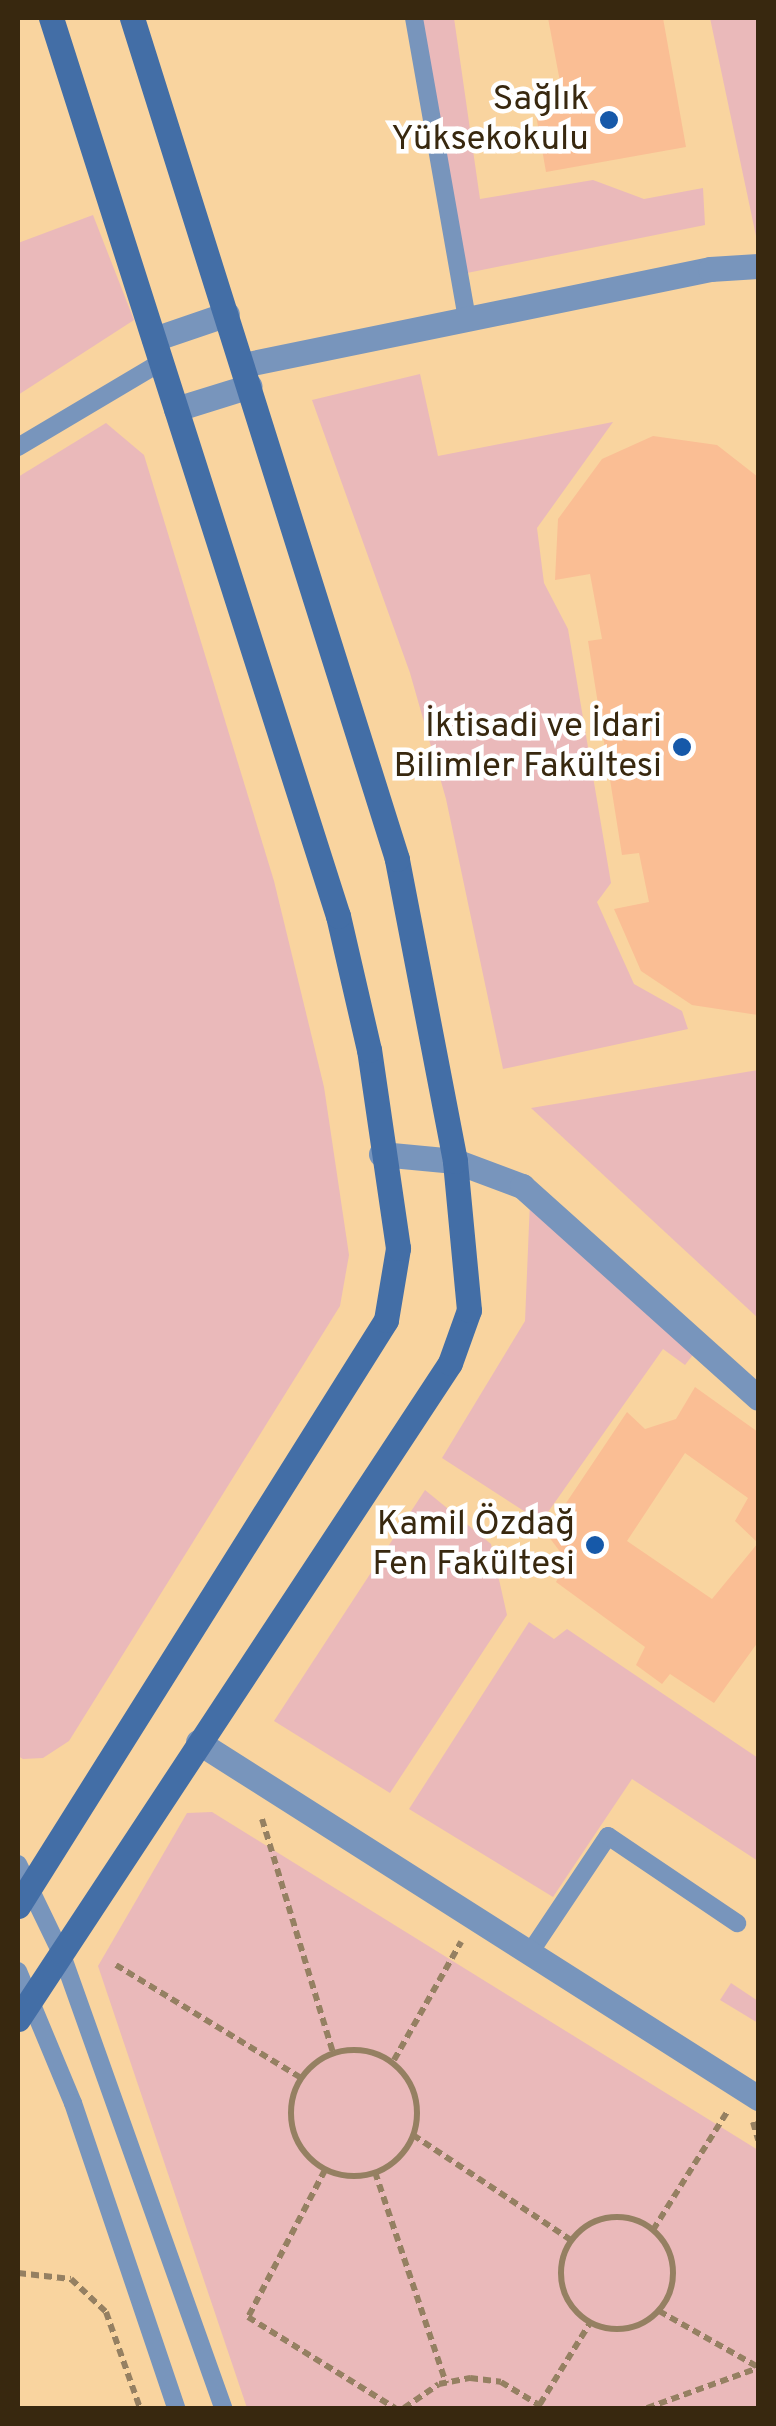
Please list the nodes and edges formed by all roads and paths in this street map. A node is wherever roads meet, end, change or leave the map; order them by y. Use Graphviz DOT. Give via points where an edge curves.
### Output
graph roads {
  1 [pos="51,18"];
  2 [pos="132,18"];
  3 [pos="414,18"];
  4 [pos="758,266"];
  5 [pos="227,314"];
  6 [pos="467,319"];
  7 [pos="157,350"];
  8 [pos="247,376"];
  9 [pos="176,409"];
  10 [pos="18,447"];
  11 [pos="381,1154"];
  12 [pos="455,1161"];
  13 [pos="758,1398"];
  14 [pos="198,1742"];
  15 [pos="248,1774"];
  16 [pos="18,1864"];
  17 [pos="24,1897"];
  18 [pos="474,1919"];
  19 [pos="737,1923"];
  20 [pos="529,1954"];
  21 [pos="62,1955"];
  22 [pos="116,1965"];
  23 [pos="18,1971"];
  24 [pos="24,2010"];
  25 [pos="333,2053"];
  26 [pos="394,2060"];
  27 [pos="301,2078"];
  28 [pos="750,2093"];
  29 [pos="414,2135"];
  30 [pos="325,2170"];
  31 [pos="376,2172"];
  32 [pos="653,2230"];
  33 [pos="571,2240"];
  34 [pos="18,2273"];
  35 [pos="659,2311"];
  36 [pos="590,2323"];
  37 [pos="758,2368"];
  38 [pos="446,2382"];
  39 [pos="542,2406"];
  40 [pos="140,2408"];
  41 [pos="176,2408"];
  42 [pos="223,2408"];
  43 [pos="395,2408"];
  44 [pos="404,2408"];
  45 [pos="647,2408"];
  1 -- 7 [label="street"];
  2 -- 5 [label="street"];
  3 -- 6 [label="lane"];
  4 -- 6 [label="street" via="710,269"];
  5 -- 7 [label="street"];
  5 -- 8 [label="street"];
  6 -- 8 [label="street"];
  7 -- 9 [label="street"];
  7 -- 10 [label="lane"];
  8 -- 9 [label="street"];
  8 -- 12 [label="street" via="397,859"];
  9 -- 11 [label="street" via="338,916 369,1050"];
  11 -- 12 [label="street"];
  11 -- 17 [label="street" via="398,1248 386,1320"];
  12 -- 13 [label="street" via="522,1186"];
  12 -- 14 [label="street" via="469,1310 450,1363"];
  14 -- 15 [label="street"];
  14 -- 21 [label="street"];
  15 -- 18 [label="street"];
  15 -- 25 [label="path"];
  16 -- 17 [label="lane"];
  17 -- 21 [label="lane"];
  18 -- 20 [label="street"];
  18 -- 26 [label="path"];
  19 -- 20 [label="lane" via="608,1836"];
  20 -- 28 [label="street"];
  21 -- 24 [label="street"];
  21 -- 42 [label="lane"];
  22 -- 27 [label="path"];
  23 -- 24 [label="lane"];
  24 -- 41 [label="lane" via="73,2102"];
  25 -- 26 [label="path" via="353,2050"];
  25 -- 27 [label="path"];
  26 -- 29 [label="path" via="415,2094"];
  27 -- 30 [label="path" via="292,2097 296,2140"];
  28 -- 32 [label="path"];
  29 -- 31 [label="path" via="403,2154"];
  29 -- 33 [label="path"];
  30 -- 31 [label="path" via="345,2176"];
  30 -- 43 [label="path" via="248,2318"];
  31 -- 38 [label="path"];
  32 -- 33 [label="path" via="638,2220 602,2219"];
  32 -- 35 [label="path" via="672,2260 669,2296"];
  33 -- 36 [label="path" via="560,2277 576,2312"];
  34 -- 40 [label="path" via="71,2280 106,2312"];
  35 -- 36 [label="path" via="628,2328"];
  35 -- 37 [label="path"];
  36 -- 39 [label="path"];
  37 -- 45 [label="path"];
  38 -- 39 [label="path" via="501,2382"];
  38 -- 44 [label="path"];
}
